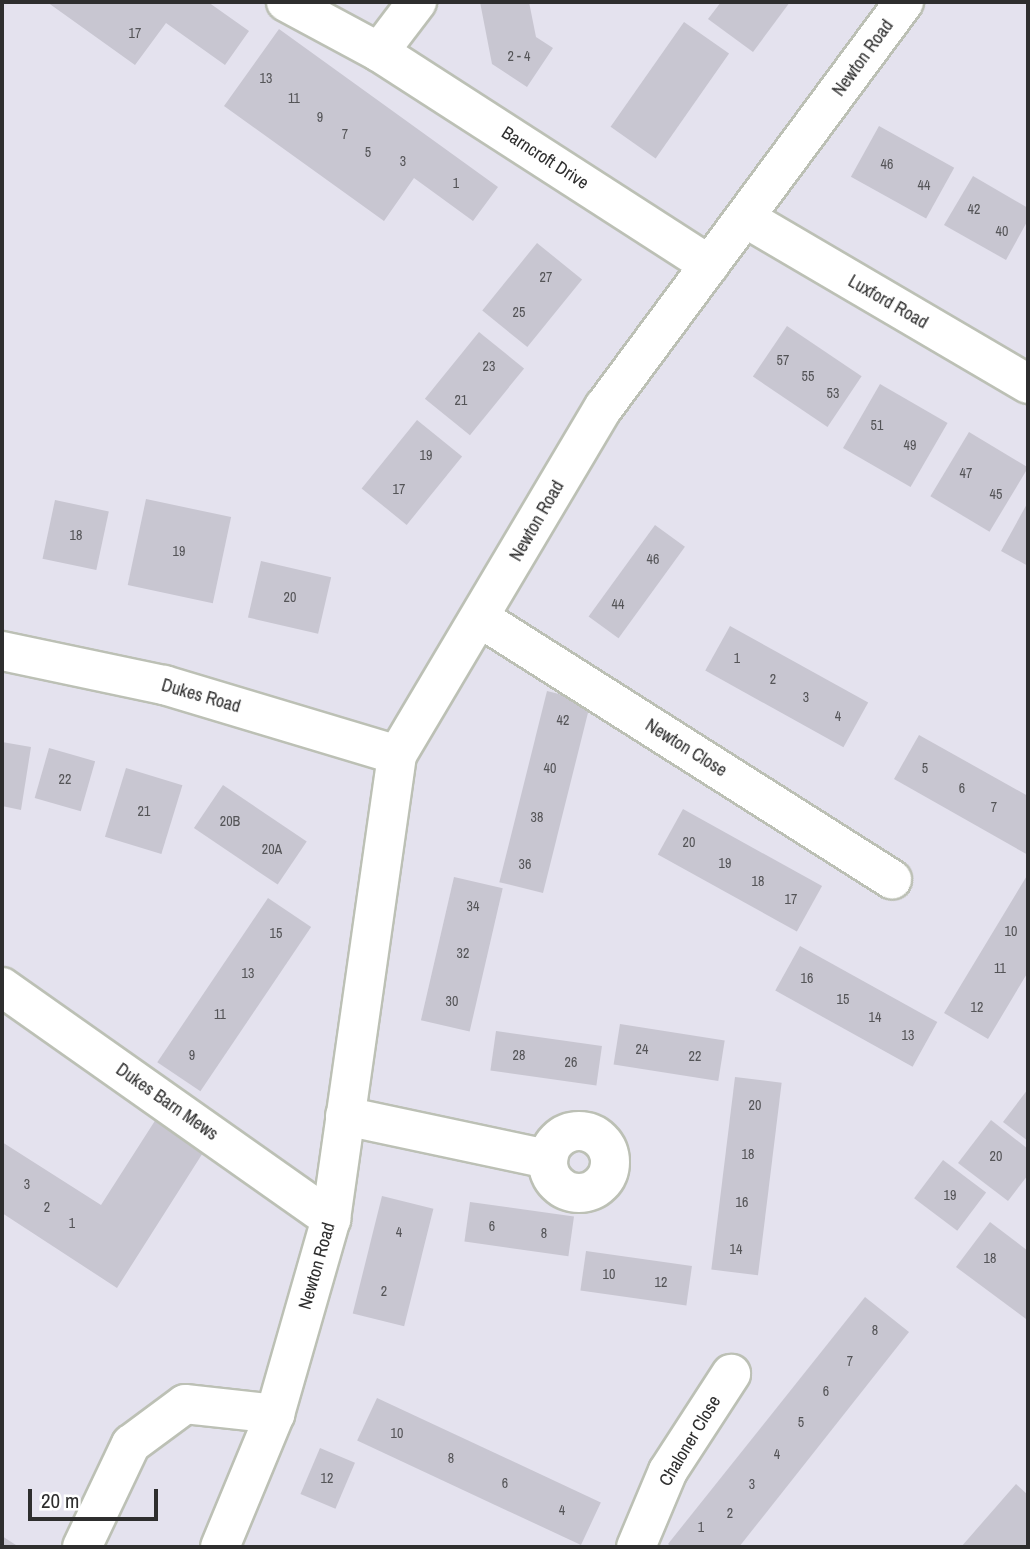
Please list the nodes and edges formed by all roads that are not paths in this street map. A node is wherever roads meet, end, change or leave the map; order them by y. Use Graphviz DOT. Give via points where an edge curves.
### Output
graph roads {
  1 [pos="286,2"];
  2 [pos="416,2"];
  3 [pos="904,2"];
  4 [pos="379,52"];
  5 [pos="747,219"];
  6 [pos="709,265"];
  7 [pos="1028,384"];
  8 [pos="480,618"];
  9 [pos="2,652"];
  10 [pos="397,755"];
  11 [pos="892,879"];
  12 [pos="2,987"];
  13 [pos="345,1116"];
  14 [pos="548,1159"];
  15 [pos="331,1219"];
  16 [pos="731,1374"];
  17 [pos="275,1414"];
  18 [pos="82,1547"];
  19 [pos="220,1547"];
  20 [pos="636,1547"];
  1 -- 4 [label="street, Barncroft Drive"];
  2 -- 4 [label="street"];
  3 -- 5 [label="street, Newton Road"];
  4 -- 6 [label="street, Barncroft Drive"];
  5 -- 6 [label="street, Newton Road"];
  5 -- 7 [label="street, Luxford Road"];
  6 -- 8 [label="street, Newton Road" via="604,407"];
  8 -- 10 [label="street, Newton Road"];
  8 -- 11 [label="street, Newton Close"];
  9 -- 10 [label="street, Dukes Road" via="164,685"];
  10 -- 13 [label="street, Newton Road"];
  12 -- 15 [label="street, Dukes Barn Mews"];
  13 -- 14 [label="street"];
  13 -- 15 [label="street, Newton Road"];
  15 -- 17 [label="street, Newton Road"];
  16 -- 20 [label="street, Chaloner Close" via="668,1471"];
  17 -- 18 [label="street" via="184,1404 131,1444"];
  17 -- 19 [label="street, Newton Road"];
}
